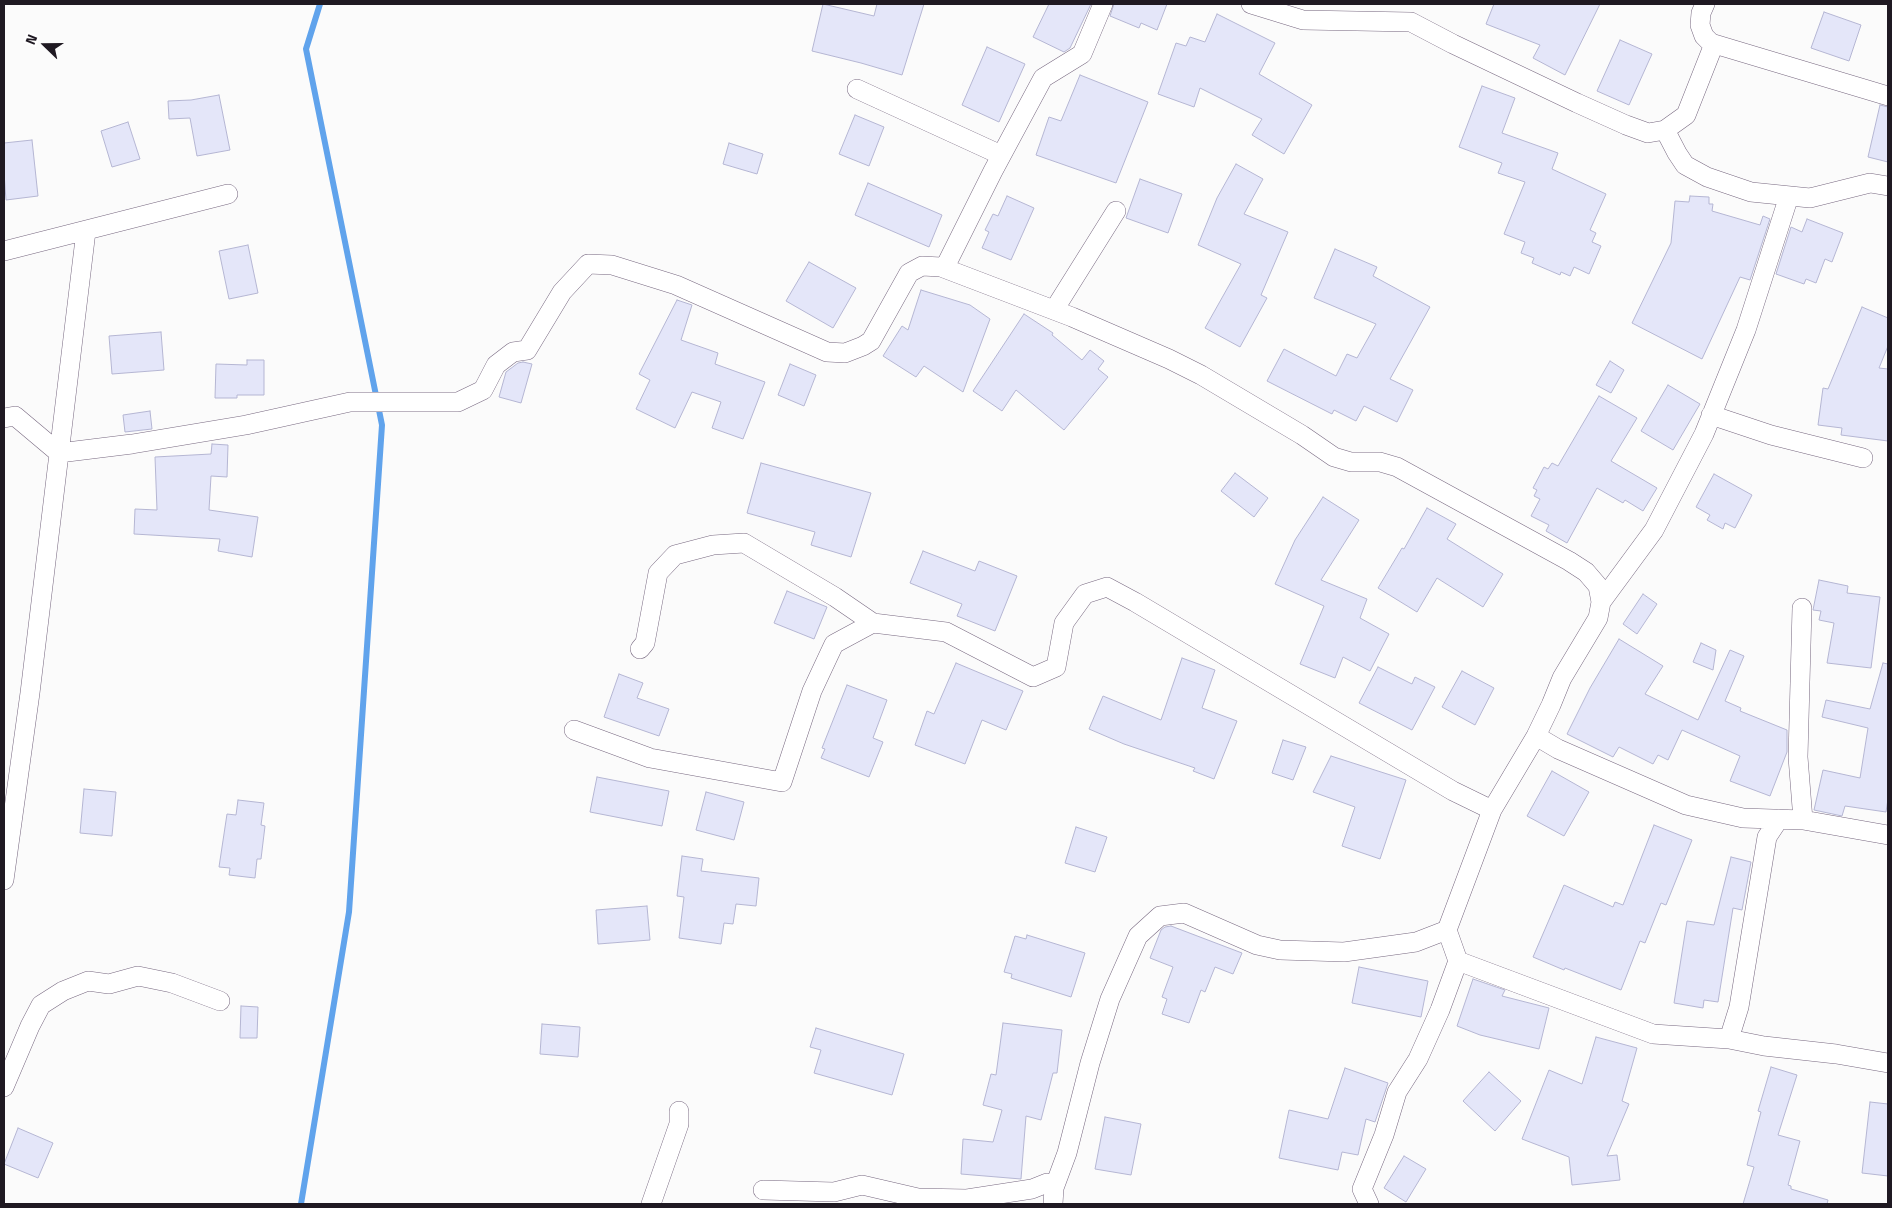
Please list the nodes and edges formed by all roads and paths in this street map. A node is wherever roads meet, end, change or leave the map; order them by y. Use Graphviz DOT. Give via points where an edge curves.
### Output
graph roads {
  1 [pos="1103,4"];
  2 [pos="1251,4"];
  3 [pos="1705,4"];
  4 [pos="1714,44"];
  5 [pos="856,89"];
  6 [pos="1888,96"];
  7 [pos="1665,130"];
  8 [pos="1001,155"];
  9 [pos="1888,186"];
  10 [pos="228,194"];
  11 [pos="1789,196"];
  12 [pos="1116,211"];
  13 [pos="86,231"];
  14 [pos="4,251"];
  15 [pos="945,267"];
  16 [pos="1054,310"];
  17 [pos="1711,415"];
  18 [pos="4,418"];
  19 [pos="59,453"];
  20 [pos="1863,458"];
  21 [pos="1601,602"];
  22 [pos="1802,608"];
  23 [pos="873,623"];
  24 [pos="640,649"];
  25 [pos="574,730"];
  26 [pos="1536,736"];
  27 [pos="1492,810"];
  28 [pos="1779,819"];
  29 [pos="1803,820"];
  30 [pos="1888,835"];
  31 [pos="4,880"];
  32 [pos="1447,930"];
  33 [pos="1458,961"];
  34 [pos="220,1001"];
  35 [pos="1729,1039"];
  36 [pos="1888,1063"];
  37 [pos="4,1087"];
  38 [pos="679,1111"];
  39 [pos="763,1190"];
  40 [pos="1054,1196"];
  41 [pos="651,1204"];
  42 [pos="1369,1204"];
  1 -- 8 [label="street" via="1082,54 1043,78"];
  2 -- 7 [label="street" via="1303,20 1411,22 1626,125 1648,133"];
  3 -- 4 [label="street" via="1700,25 1704,36"];
  4 -- 6 [label="street"];
  4 -- 7 [label="street" via="1686,115"];
  5 -- 8 [label="street"];
  7 -- 11 [label="street" via="1685,165 1707,177 1751,192"];
  8 -- 15 [label="street"];
  9 -- 11 [label="street" via="1870,183 1810,198"];
  10 -- 13 [label="street"];
  11 -- 17 [label="street" via="1746,330"];
  12 -- 16 [label="street"];
  13 -- 14 [label="street"];
  13 -- 19 [label="street"];
  15 -- 16 [label="street"];
  15 -- 19 [label="street" via="922,266 909,273 871,341 845,353 827,352 676,285 612,264 588,264 562,292 527,350 513,352 496,365 482,390 458,402 350,402 246,425"];
  16 -- 21 [label="street" via="1201,375 1334,457 1397,467 1586,572 1598,586"];
  17 -- 20 [label="street" via="1771,436"];
  17 -- 21 [label="street" via="1654,530"];
  18 -- 19 [label="street" via="15,416"];
  19 -- 31 [label="street"];
  21 -- 26 [label="street" via="1598,618 1562,678"];
  22 -- 29 [label="street" via="1798,757"];
  23 -- 24 [label="street" via="836,597 744,543 713,545 675,555 658,572 645,643"];
  23 -- 25 [label="street" via="834,644 812,691 782,782 650,758"];
  23 -- 27 [label="street" via="946,632 1033,676 1056,667 1064,624 1086,594 1107,587 1453,791"];
  26 -- 27 [label="street"];
  26 -- 28 [label="street" via="1558,749 1686,805 1743,818"];
  27 -- 32 [label="street"];
  28 -- 29 [label="street"];
  28 -- 35 [label="street" via="1767,838 1739,1007"];
  29 -- 30 [label="street"];
  32 -- 33 [label="street"];
  32 -- 40 [label="street" via="1416,942 1344,952 1280,950 1257,945 1184,913 1160,916 1138,936 1110,999"];
  33 -- 35 [label="street" via="1653,1034"];
  33 -- 42 [label="street" via="1418,1059 1397,1092 1384,1136 1362,1189"];
  34 -- 37 [label="street" via="172,983 138,976 109,984 88,981 63,991 42,1005"];
  35 -- 36 [label="street"];
  38 -- 41 [label="street" via="679,1124"];
  39 -- 40 [label="street" via="834,1192 862,1185 918,1198 968,1199 1032,1189 1047,1183"];
}
